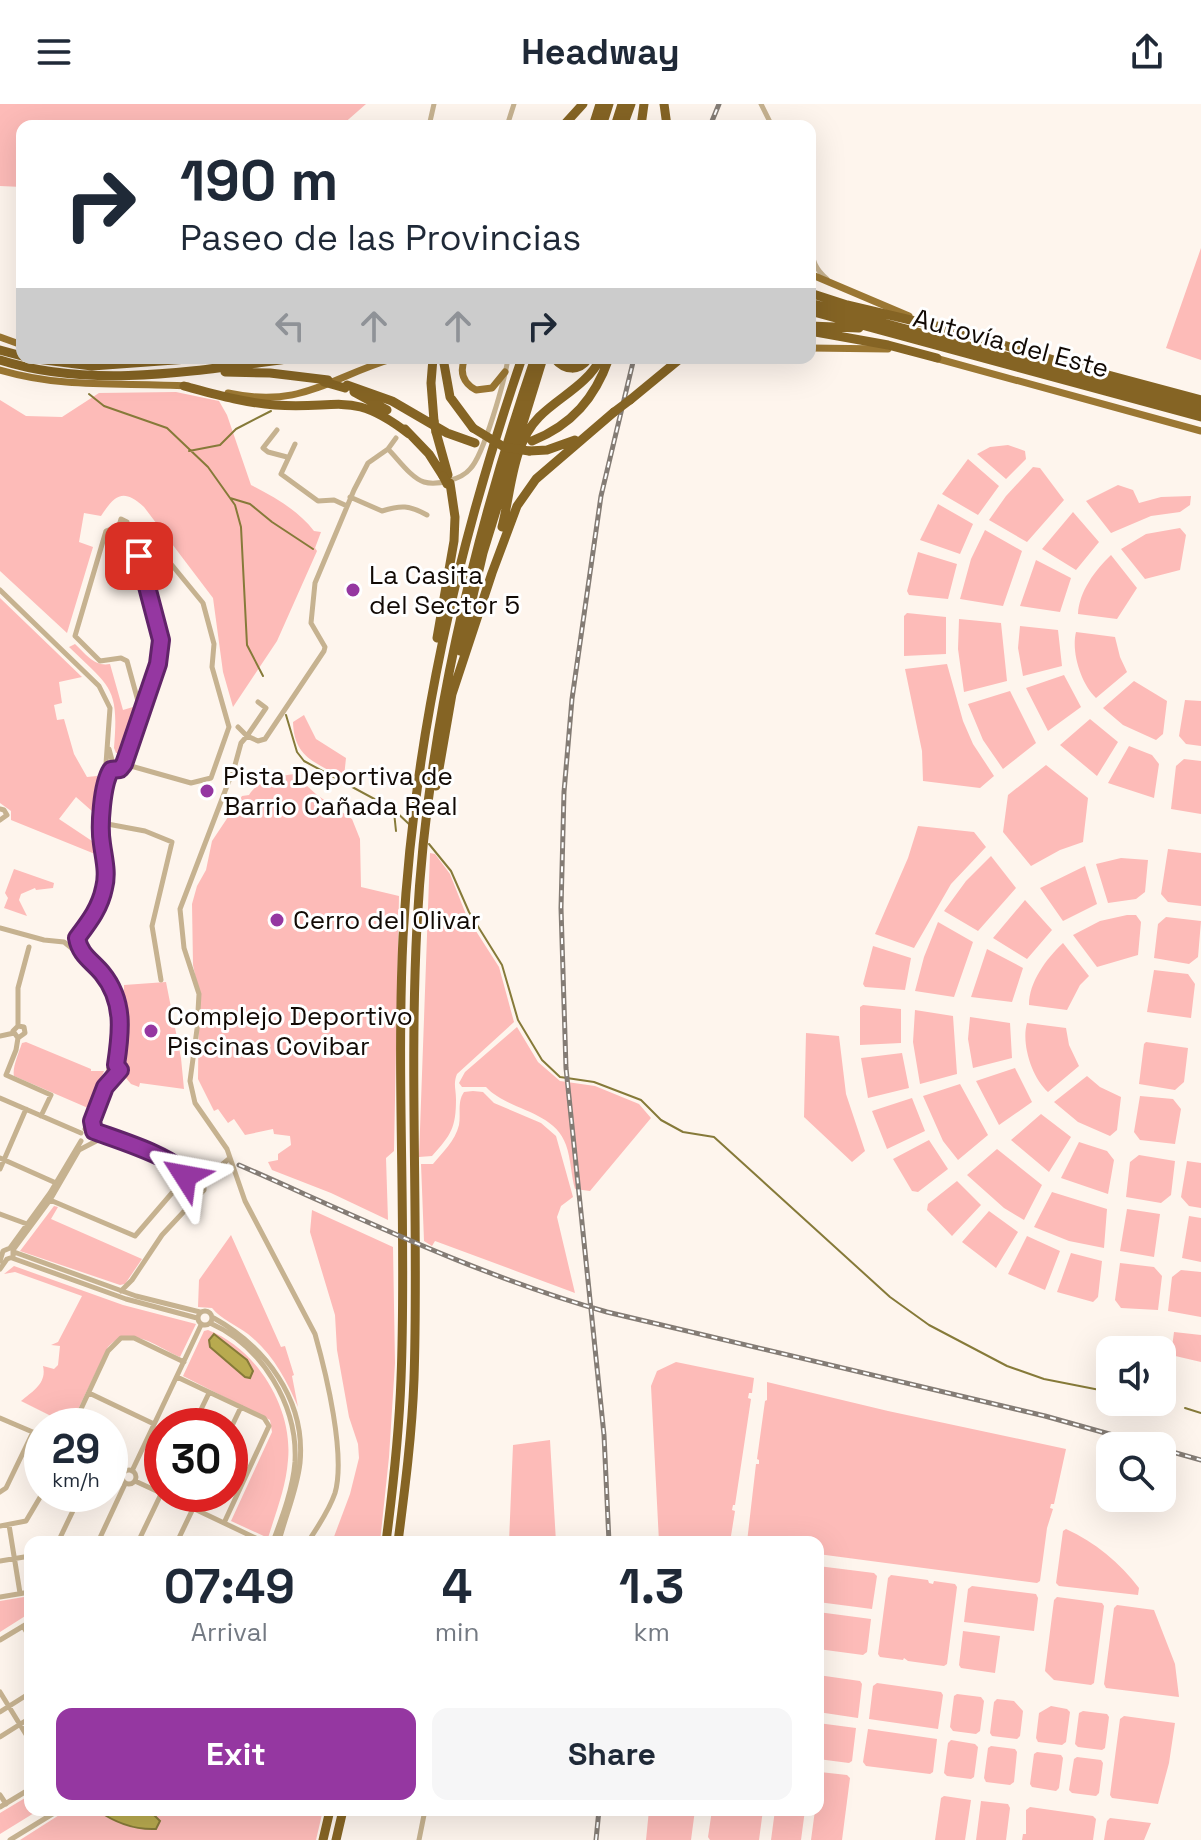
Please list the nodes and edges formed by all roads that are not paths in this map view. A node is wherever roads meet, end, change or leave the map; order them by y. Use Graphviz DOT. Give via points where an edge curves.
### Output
graph roads {
  1 [pos="583,104"];
  2 [pos="568,120"];
  3 [pos="816,268"];
  4 [pos="816,274"];
  5 [pos="826,278"];
  6 [pos="816,296"];
  7 [pos="816,296"];
  8 [pos="816,305"];
  9 [pos="816,313"];
  10 [pos="816,328"];
  11 [pos="816,329"];
  12 [pos="878,330"];
  13 [pos="953,330"];
  14 [pos="953,341"];
  15 [pos="816,348"];
  16 [pos="937,358"];
  17 [pos="18,364"];
  18 [pos="76,364"];
  19 [pos="104,364"];
  20 [pos="120,364"];
  21 [pos="239,364"];
  22 [pos="381,364"];
  23 [pos="433,364"];
  24 [pos="444,364"];
  25 [pos="464,364"];
  26 [pos="507,364"];
  27 [pos="520,364"];
  28 [pos="533,364"];
  29 [pos="541,364"];
  30 [pos="559,364"];
  31 [pos="583,364"];
  32 [pos="597,364"];
  33 [pos="607,364"];
  34 [pos="674,364"];
  35 [pos="92,366"];
  36 [pos="0,370"];
  37 [pos="505,372"];
  38 [pos="154,373"];
  39 [pos="184,386"];
  40 [pos="346,386"];
  41 [pos="1201,400"];
  42 [pos="1201,409"];
  43 [pos="1201,417"];
  44 [pos="603,421"];
  45 [pos="277,430"];
  46 [pos="1201,431"];
  47 [pos="409,434"];
  48 [pos="396,438"];
  49 [pos="475,443"];
  50 [pos="295,444"];
  51 [pos="530,446"];
  52 [pos="388,449"];
  53 [pos="287,457"];
  54 [pos="447,480"];
  55 [pos="350,497"];
  56 [pos="347,506"];
  57 [pos="427,515"];
  58 [pos="139,556"];
  59 [pos="492,573"];
  60 [pos="0,590"];
  61 [pos="436,662"];
  62 [pos="452,694"];
  63 [pos="258,702"];
  64 [pos="141,712"];
  65 [pos="238,727"];
  66 [pos="247,736"];
  67 [pos="115,763"];
  68 [pos="432,789"];
  69 [pos="0,809"];
  70 [pos="0,820"];
  71 [pos="102,823"];
  72 [pos="0,928"];
  73 [pos="30,941"];
  74 [pos="73,942"];
  75 [pos="161,980"];
  76 [pos="18,1026"];
  77 [pos="0,1036"];
  78 [pos="16,1036"];
  79 [pos="111,1075"];
  80 [pos="0,1098"];
  81 [pos="26,1109"];
  82 [pos="41,1116"];
  83 [pos="83,1131"];
  84 [pos="94,1131"];
  85 [pos="107,1136"];
  86 [pos="96,1140"];
  87 [pos="83,1143"];
  88 [pos="231,1157"];
  89 [pos="2,1159"];
  90 [pos="219,1167"];
  91 [pos="0,1169"];
  92 [pos="185,1176"];
  93 [pos="56,1183"];
  94 [pos="50,1200"];
  95 [pos="0,1214"];
  96 [pos="27,1224"];
  97 [pos="9,1255"];
  98 [pos="0,1269"];
  99 [pos="120,1291"];
  100 [pos="199,1315"];
  101 [pos="211,1320"];
  102 [pos="201,1325"];
  103 [pos="184,1362"];
  104 [pos="177,1377"];
  105 [pos="89,1393"];
  106 [pos="209,1393"];
  107 [pos="241,1407"];
  108 [pos="82,1408"];
  109 [pos="162,1408"];
  110 [pos="202,1408"];
  111 [pos="0,1418"];
  112 [pos="144,1419"];
  113 [pos="24,1428"];
  114 [pos="144,1445"];
  115 [pos="24,1451"];
  116 [pos="128,1470"];
  117 [pos="132,1471"];
  118 [pos="135,1481"];
  119 [pos="128,1484"];
  120 [pos="144,1485"];
  121 [pos="0,1492"];
  122 [pos="33,1512"];
  123 [pos="72,1512"];
  124 [pos="112,1512"];
  125 [pos="153,1512"];
  126 [pos="191,1512"];
  127 [pos="201,1512"];
  128 [pos="224,1523"];
  129 [pos="9,1525"];
  130 [pos="0,1526"];
  131 [pos="61,1536"];
  132 [pos="101,1536"];
  133 [pos="141,1536"];
  134 [pos="180,1536"];
  135 [pos="259,1536"];
  136 [pos="275,1536"];
  137 [pos="312,1536"];
  138 [pos="387,1536"];
  139 [pos="399,1536"];
  140 [pos="24,1557"];
  141 [pos="15,1559"];
  142 [pos="0,1561"];
  143 [pos="20,1593"];
  144 [pos="24,1593"];
  145 [pos="0,1597"];
  146 [pos="23,1626"];
  147 [pos="0,1640"];
  148 [pos="0,1692"];
  149 [pos="24,1697"];
  150 [pos="9,1706"];
  151 [pos="0,1712"];
  152 [pos="24,1722"];
  153 [pos="20,1725"];
  154 [pos="24,1731"];
  155 [pos="0,1737"];
  156 [pos="24,1793"];
  157 [pos="0,1795"];
  158 [pos="3,1806"];
  159 [pos="49,1816"];
  160 [pos="329,1816"];
  161 [pos="342,1816"];
  162 [pos="424,1816"];
  163 [pos="10,1840"];
  164 [pos="323,1840"];
  165 [pos="336,1840"];
  166 [pos="419,1840"];
  1 -- 2 [label="highway"];
  3 -- 5 [label="street"];
  4 -- 5 [label="main road"];
  5 -- 13 [label="main road" via="883,307"];
  6 -- 13 [label="highway"];
  7 -- 14 [label="highway"];
  8 -- 14 [label="highway, Autovía del Este"];
  9 -- 12 [label="highway, Autovía del Este"];
  10 -- 12 [label="highway"];
  11 -- 16 [label="highway"];
  12 -- 43 [label="highway, Autovía del Este"];
  13 -- 41 [label="highway"];
  14 -- 42 [label="highway, Autovía del Este"];
  15 -- 16 [label="main road" via="887,349"];
  16 -- 46 [label="main road"];
  17 -- 38 [label="highway" via="66,375"];
  18 -- 35 [label="highway"];
  19 -- 35 [label="highway"];
  20 -- 35 [label="highway"];
  21 -- 38 [label="highway"];
  22 -- 39 [label="main road" via="294,396 255,397"];
  23 -- 54 [label="highway, bridge" via="434,421"];
  24 -- 51 [label="highway, bridge" via="450,397 473,428 504,447"];
  25 -- 37 [label="main road" via="464,380 476,390 492,388"];
  26 -- 37 [label="street"];
  27 -- 61 [label="highway" via="464,545"];
  28 -- 68 [label="highway" via="476,550 450,664"];
  29 -- 62 [label="highway" via="483,553"];
  30 -- 31 [label="highway" via="570,369"];
  32 -- 59 [label="highway" via="587,379 538,418 524,439"];
  33 -- 51 [label="highway" via="584,407"];
  34 -- 44 [label="highway, bridge"];
  36 -- 39 [label="main road" via="66,384"];
  37 -- 52 [label="street" via="468,472 426,483"];
  38 -- 40 [label="highway, bridge" via="229,372"];
  39 -- 47 [label="highway" via="277,405 353,404 378,412"];
  40 -- 47 [label="highway" via="391,413"];
  40 -- 49 [label="highway" via="389,400"];
  44 -- 51 [label="highway" via="562,446"];
  44 -- 59 [label="highway" via="526,491"];
  45 -- 53 [label="street" via="263,448"];
  47 -- 54 [label="highway"];
  48 -- 52 [label="street"];
  50 -- 53 [label="street"];
  52 -- 55 [label="street" via="368,463"];
  53 -- 56 [label="street" via="281,474 318,501"];
  54 -- 61 [label="highway" via="454,541"];
  55 -- 56 [label="street"];
  55 -- 57 [label="street" via="382,511 404,505"];
  56 -- 66 [label="street" via="312,601 311,623 324,651 265,739"];
  58 -- 64 [label="street" via="161,640"];
  58 -- 64 [label="street" via="122,527 106,531 75,636 102,662 127,661"];
  58 -- 67 [label="street" via="162,553 203,603 214,644 212,667 229,727 211,778 191,783"];
  59 -- 62 [label="highway"];
  60 -- 67 [label="street" via="99,686 110,708 109,748"];
  61 -- 138 [label="highway" via="403,938 401,1379"];
  62 -- 68 [label="highway"];
  63 -- 66 [label="street" via="266,708"];
  64 -- 67 [label="street" via="128,750"];
  65 -- 66 [label="street"];
  66 -- 88 [label="street" via="180,909 184,948 199,994 190,1081 195,1103"];
  67 -- 71 [label="street" via="105,780"];
  68 -- 139 [label="highway" via="421,860 414,995 414,1381"];
  69 -- 70 [label="street" via="7,815"];
  71 -- 74 [label="street" via="105,887 93,916"];
  71 -- 75 [label="street" via="172,842 152,926"];
  72 -- 73 [label="street"];
  73 -- 74 [label="street"];
  73 -- 76 [label="street" via="18,988"];
  74 -- 79 [label="street" via="105,977 119,1006 120,1070"];
  76 -- 78 [label="street"];
  76 -- 78 [label="street" via="25,1033"];
  77 -- 78 [label="street"];
  78 -- 82 [label="street" via="6,1075 51,1095"];
  79 -- 83 [label="street"];
  79 -- 84 [label="street" via="95,1110"];
  80 -- 81 [label="street"];
  81 -- 82 [label="street"];
  81 -- 89 [label="street"];
  82 -- 83 [label="street"];
  83 -- 84 [label="street"];
  83 -- 87 [label="street"];
  84 -- 85 [label="street"];
  84 -- 86 [label="street"];
  85 -- 86 [label="street"];
  85 -- 92 [label="street" via="178,1166"];
  86 -- 87 [label="street"];
  87 -- 93 [label="street"];
  87 -- 94 [label="street"];
  88 -- 90 [label="street"];
  88 -- 137 [label="street" via="245,1201 321,1354 338,1454 337,1483"];
  89 -- 91 [label="street"];
  89 -- 93 [label="street"];
  92 -- 94 [label="street" via="135,1236"];
  92 -- 99 [label="street" via="204,1184 204,1190"];
  93 -- 96 [label="street"];
  94 -- 97 [label="street"];
  95 -- 96 [label="street"];
  96 -- 97 [label="street"];
  97 -- 98 [label="street"];
  97 -- 99 [label="street"];
  97 -- 100 [label="street" via="126,1299"];
  99 -- 100 [label="street"];
  100 -- 101 [label="street" via="206,1311"];
  100 -- 102 [label="street"];
  101 -- 102 [label="street"];
  101 -- 136 [label="street" via="237,1331 260,1351 294,1411 300,1461 295,1492"];
  102 -- 103 [label="street"];
  103 -- 104 [label="street"];
  103 -- 105 [label="street" via="134,1338 121,1338 108,1351"];
  104 -- 106 [label="street"];
  104 -- 109 [label="street"];
  105 -- 108 [label="street"];
  105 -- 112 [label="street"];
  106 -- 107 [label="street"];
  106 -- 110 [label="street"];
  107 -- 128 [label="street" via="264,1418 269,1430"];
  111 -- 113 [label="street"];
  114 -- 117 [label="street"];
  115 -- 121 [label="street"];
  116 -- 117 [label="street"];
  117 -- 118 [label="street"];
  118 -- 119 [label="street"];
  118 -- 120 [label="street"];
  122 -- 129 [label="street"];
  123 -- 131 [label="street"];
  124 -- 132 [label="street"];
  125 -- 133 [label="street"];
  126 -- 134 [label="street"];
  127 -- 128 [label="street"];
  128 -- 135 [label="street"];
  129 -- 130 [label="street"];
  129 -- 141 [label="street"];
  140 -- 141 [label="street"];
  141 -- 142 [label="street"];
  141 -- 143 [label="street"];
  143 -- 144 [label="street"];
  143 -- 145 [label="street"];
  146 -- 147 [label="street"];
  148 -- 150 [label="street"];
  149 -- 150 [label="street"];
  150 -- 151 [label="street"];
  150 -- 153 [label="street"];
  152 -- 153 [label="street"];
  153 -- 154 [label="street"];
  153 -- 155 [label="street"];
  156 -- 158 [label="street"];
  157 -- 158 [label="street"];
  159 -- 163 [label="street"];
  160 -- 164 [label="highway"];
  161 -- 165 [label="highway"];
  162 -- 166 [label="street"];
}
